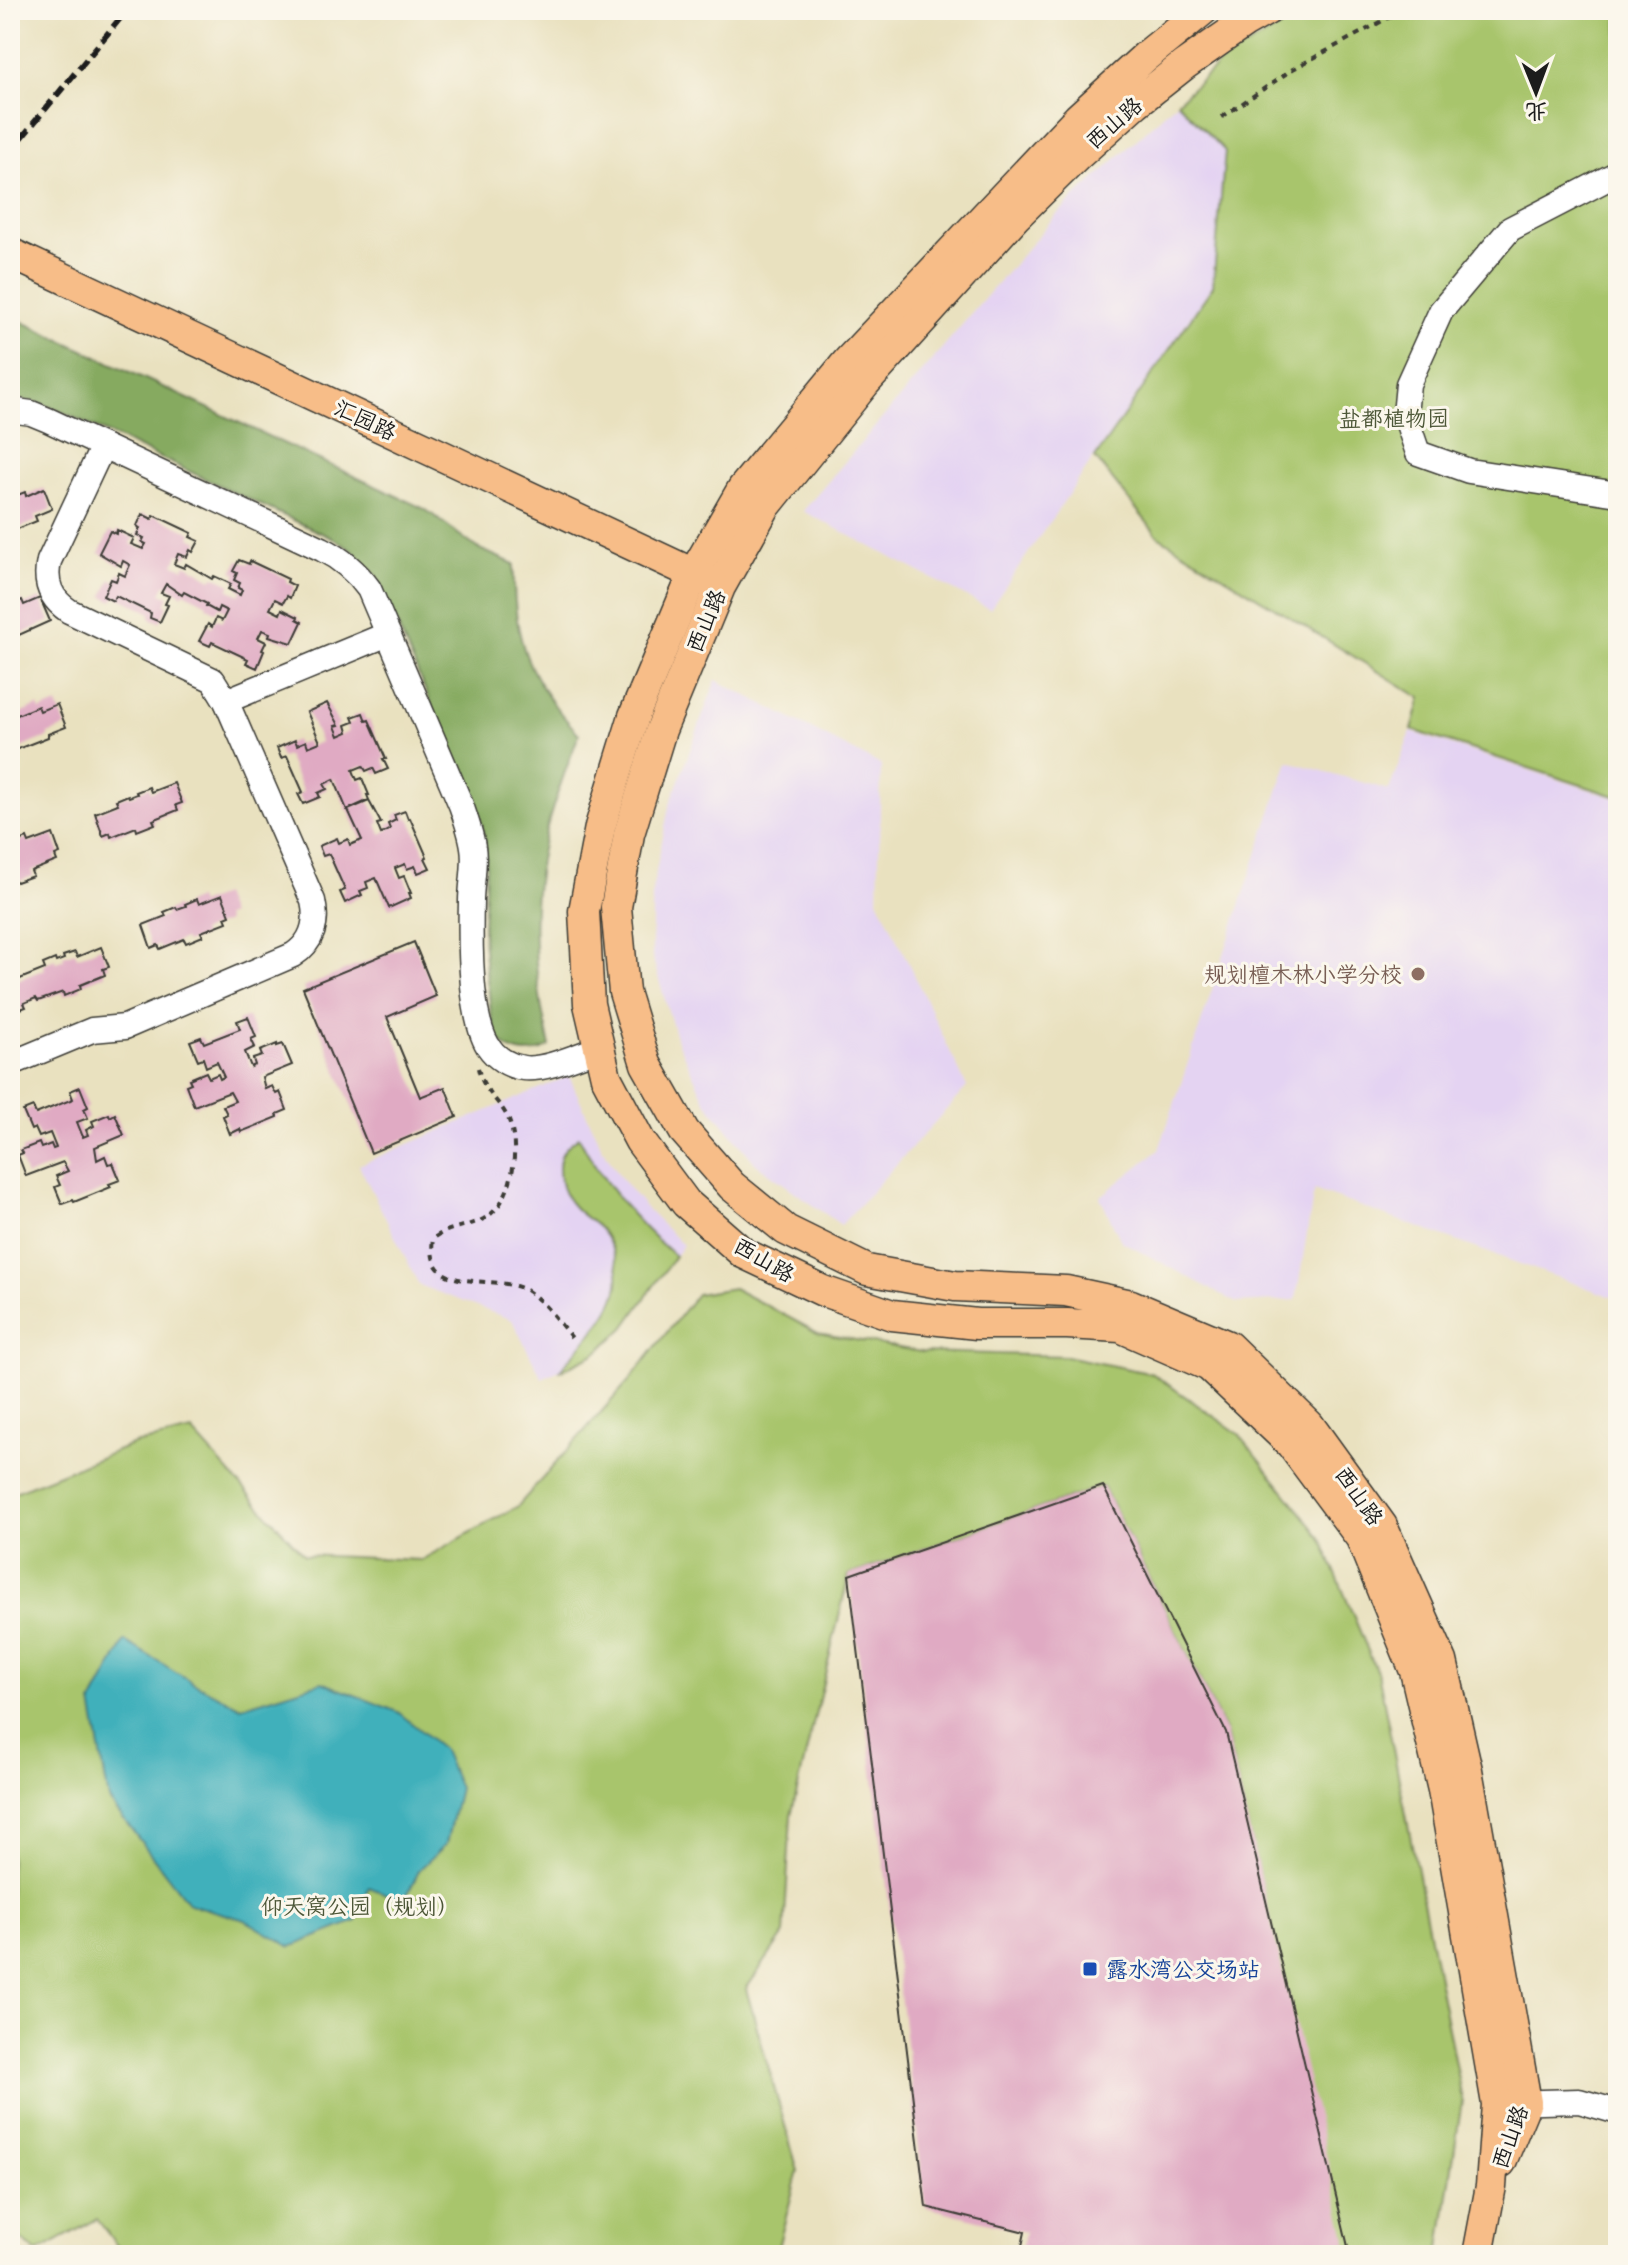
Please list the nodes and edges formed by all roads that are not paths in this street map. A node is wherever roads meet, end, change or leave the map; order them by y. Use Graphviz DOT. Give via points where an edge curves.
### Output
graph roads {
  1 [pos="1203,10"];
  2 [pos="1267,10"];
  3 [pos="1618,173"];
  4 [pos="10,253"];
  5 [pos="10,410"];
  6 [pos="103,446"];
  7 [pos="1618,494"];
  8 [pos="707,580"];
  9 [pos="388,634"];
  10 [pos="226,701"];
  11 [pos="599,1048"];
  12 [pos="10,1064"];
  13 [pos="1511,2103"];
  14 [pos="1618,2112"];
  15 [pos="1478,2255"];
  1 -- 8 [label="main road, 西山路" via="1078,118 848,361 743,488"];
  2 -- 8 [label="main road, 西山路" via="1136,103 1016,216 865,383"];
  3 -- 7 [label="street" via="1510,229 1441,311 1408,384 1405,415 1418,453 1469,471"];
  4 -- 8 [label="main road, 汇园路"];
  5 -- 6 [label="street" via="40,417"];
  6 -- 9 [label="street" via="338,557 369,589"];
  6 -- 10 [label="street" via="49,561 52,596 69,611 213,680"];
  8 -- 11 [label="main road, 西山路" via="634,716 597,841 584,911 589,1004"];
  8 -- 13 [label="main road, 西山路" via="629,834 616,907 624,992 646,1064 684,1131 732,1186 786,1230 867,1270 955,1286 1066,1291 1131,1305 1228,1346 1309,1425 1382,1526 1442,1661 1467,1770"];
  9 -- 10 [label="street"];
  9 -- 11 [label="street" via="461,805 474,849 473,972 487,1044 496,1056 525,1069"];
  10 -- 12 [label="street" via="313,901 312,934 293,955 125,1027 92,1030"];
  11 -- 13 [label="main road, 西山路" via="606,1077 640,1141 686,1203 743,1253 823,1291 892,1315 977,1324 1120,1327 1209,1366 1291,1444 1361,1538 1415,1671"];
  13 -- 14 [label="street" via="1579,2101"];
  13 -- 15 [label="main road, 西山路"];
}
